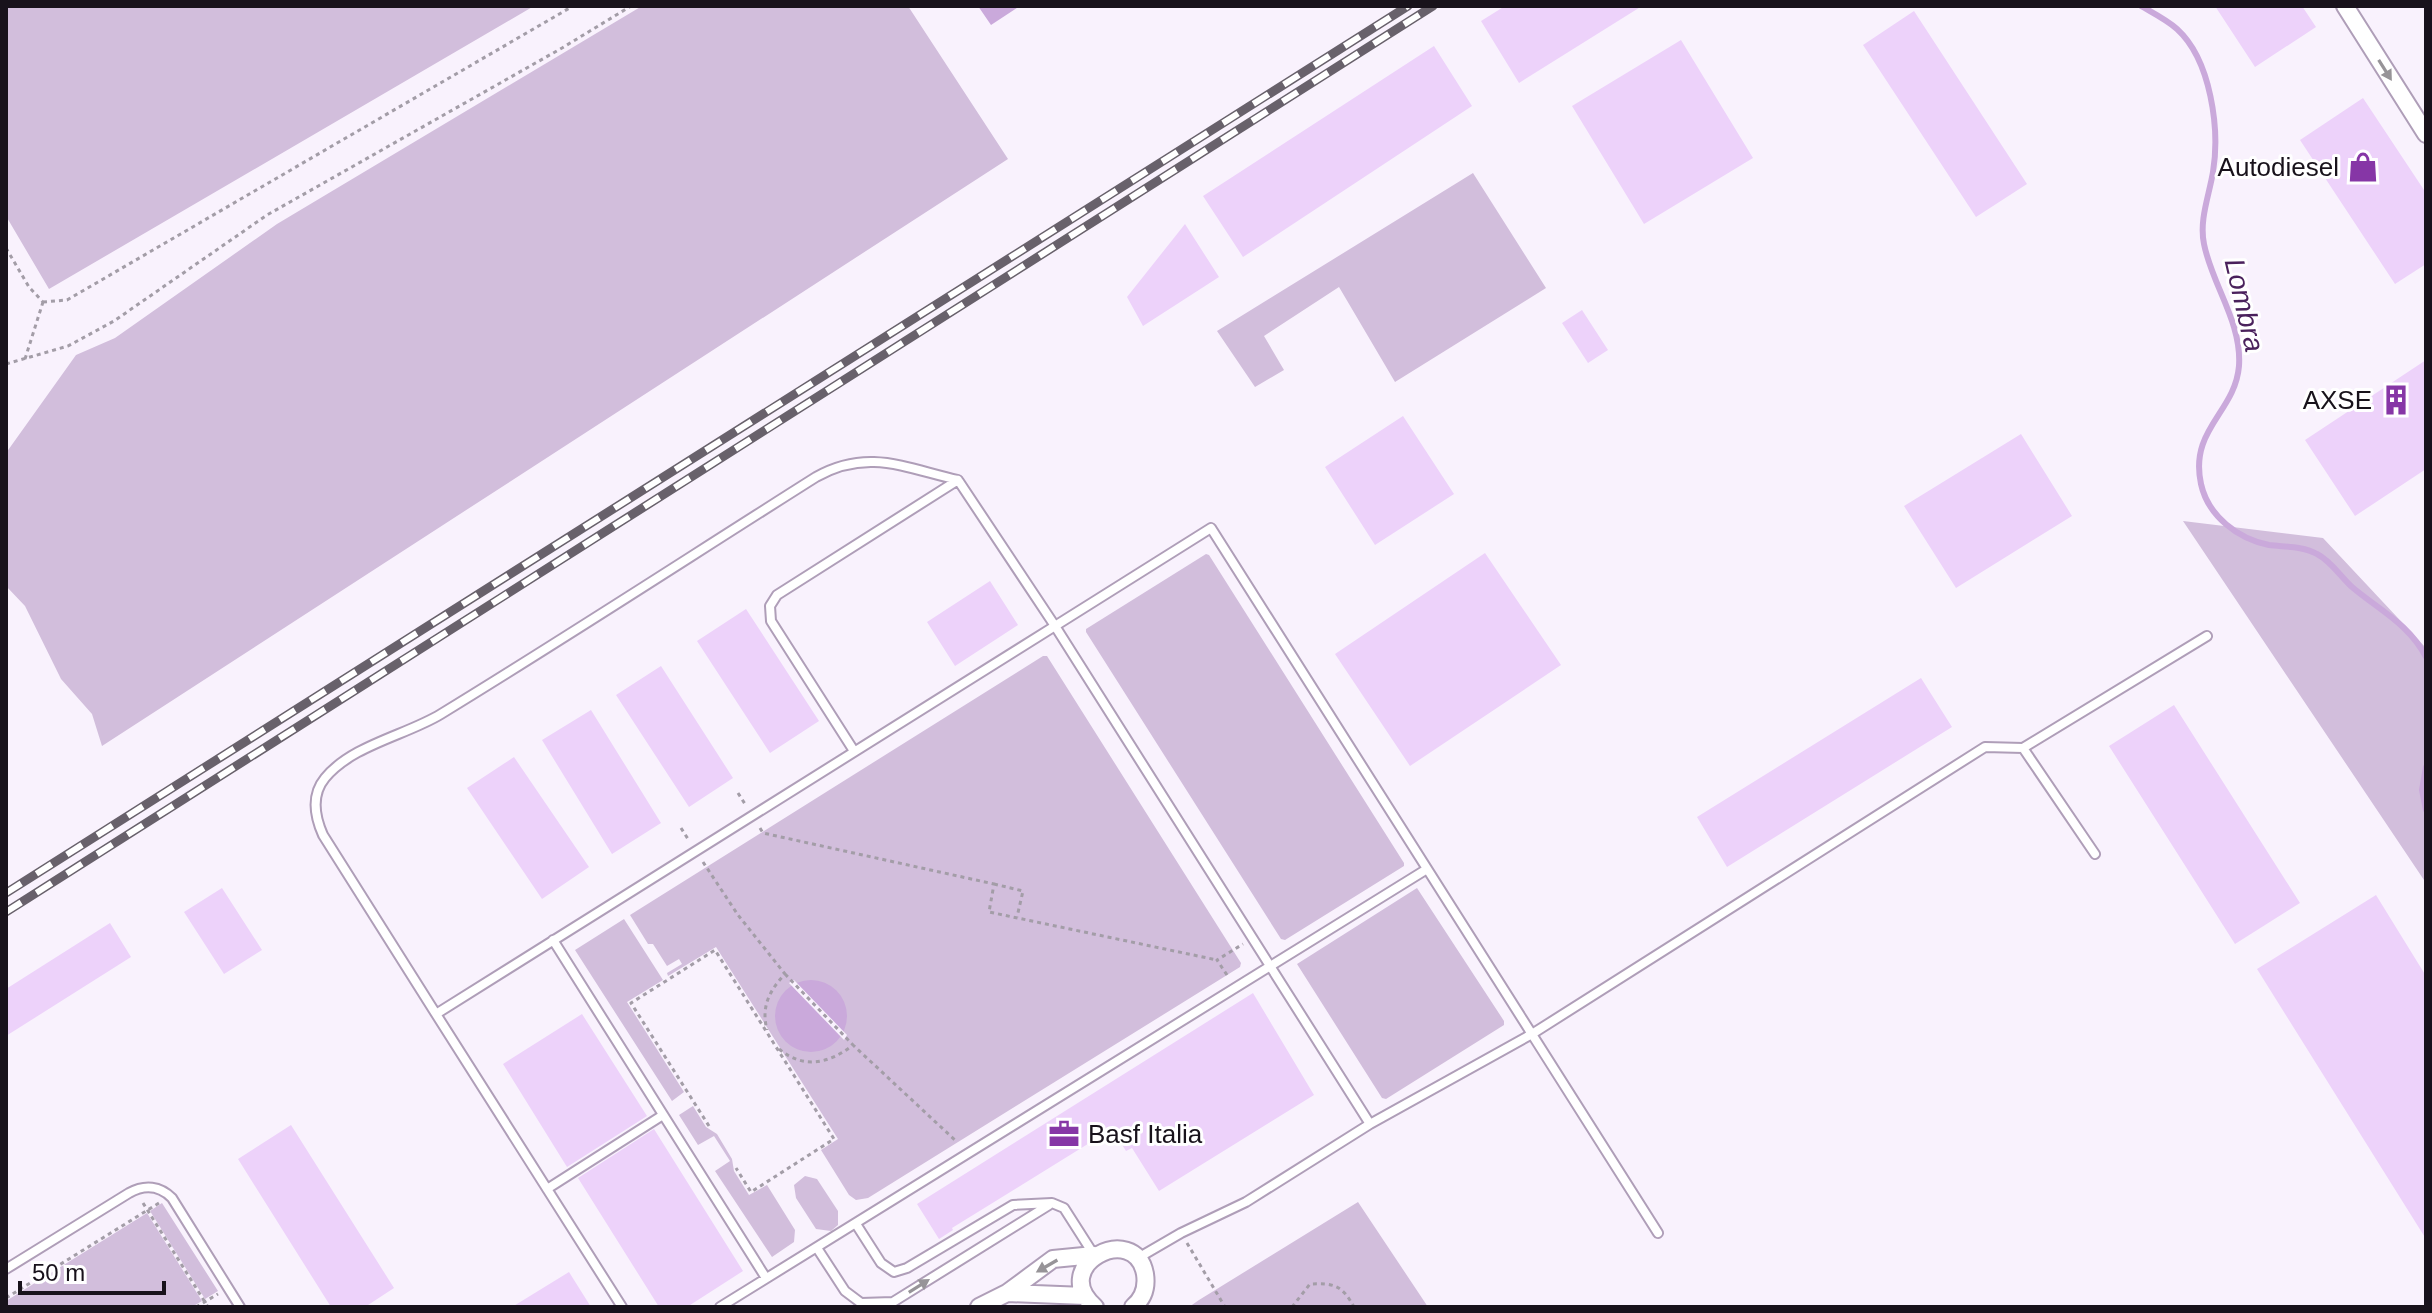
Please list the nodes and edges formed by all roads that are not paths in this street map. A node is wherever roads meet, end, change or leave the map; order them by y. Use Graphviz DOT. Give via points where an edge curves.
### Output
graph roads {
  1 [pos="2345,6"];
  2 [pos="2426,134"];
  3 [pos="958,480"];
  4 [pos="1055,626"];
  5 [pos="2207,636"];
  6 [pos="2023,748"];
  7 [pos="854,751"];
  8 [pos="2095,854"];
  9 [pos="1427,869"];
  10 [pos="553,940"];
  11 [pos="1270,966"];
  12 [pos="436,1014"];
  13 [pos="1532,1034"];
  14 [pos="663,1115"];
  15 [pos="1370,1124"];
  16 [pos="547,1189"];
  17 [pos="1052,1203"];
  18 [pos="856,1224"];
  19 [pos="1658,1233"];
  20 [pos="817,1248"];
  21 [pos="1094,1255"];
  22 [pos="1138,1259"];
  23 [pos="6,1269"];
  24 [pos="766,1278"];
  25 [pos="1007,1293"];
  26 [pos="1090,1301"];
  27 [pos="240,1307"];
  28 [pos="622,1307"];
  29 [pos="720,1307"];
  30 [pos="979,1307"];
  31 [pos="1133,1307"];
  1 -- 2 [label="street, one-way"];
  3 -- 4 [label="lane"];
  3 -- 7 [label="lane" via="777,595 770,606 771,621"];
  3 -- 12 [label="lane" via="881,461 828,470 441,714 381,740 327,776 316,797 321,830"];
  4 -- 7 [label="lane"];
  4 -- 9 [label="lane" via="1211,528"];
  4 -- 11 [label="lane"];
  5 -- 6 [label="lane"];
  6 -- 8 [label="lane"];
  6 -- 13 [label="lane" via="1985,747"];
  7 -- 10 [label="lane"];
  9 -- 11 [label="lane"];
  9 -- 13 [label="lane"];
  10 -- 12 [label="lane"];
  10 -- 14 [label="lane"];
  11 -- 15 [label="lane"];
  11 -- 18 [label="lane"];
  12 -- 16 [label="lane"];
  13 -- 15 [label="lane"];
  13 -- 19 [label="lane"];
  14 -- 16 [label="lane"];
  14 -- 24 [label="lane"];
  15 -- 22 [label="lane" via="1246,1202"];
  16 -- 28 [label="lane"];
  17 -- 18 [label="lane" via="1013,1205 894,1272 881,1263"];
  20 -- 17 [label="lane, one-way" via="845,1291 861,1303 893,1302"];
  17 -- 21 [label="lane" via="1064,1208"];
  18 -- 20 [label="lane"];
  20 -- 24 [label="lane"];
  21 -- 22 [label="street" via="1118,1249"];
  21 -- 25 [label="street, one-way" via="1053,1259"];
  21 -- 26 [label="street" via="1082,1274"];
  22 -- 31 [label="street" via="1146,1282"];
  23 -- 27 [label="lane" via="135,1189 152,1187 170,1196"];
  24 -- 29 [label="lane"];
  25 -- 26 [label="street"];
  25 -- 30 [label="street"];
}
